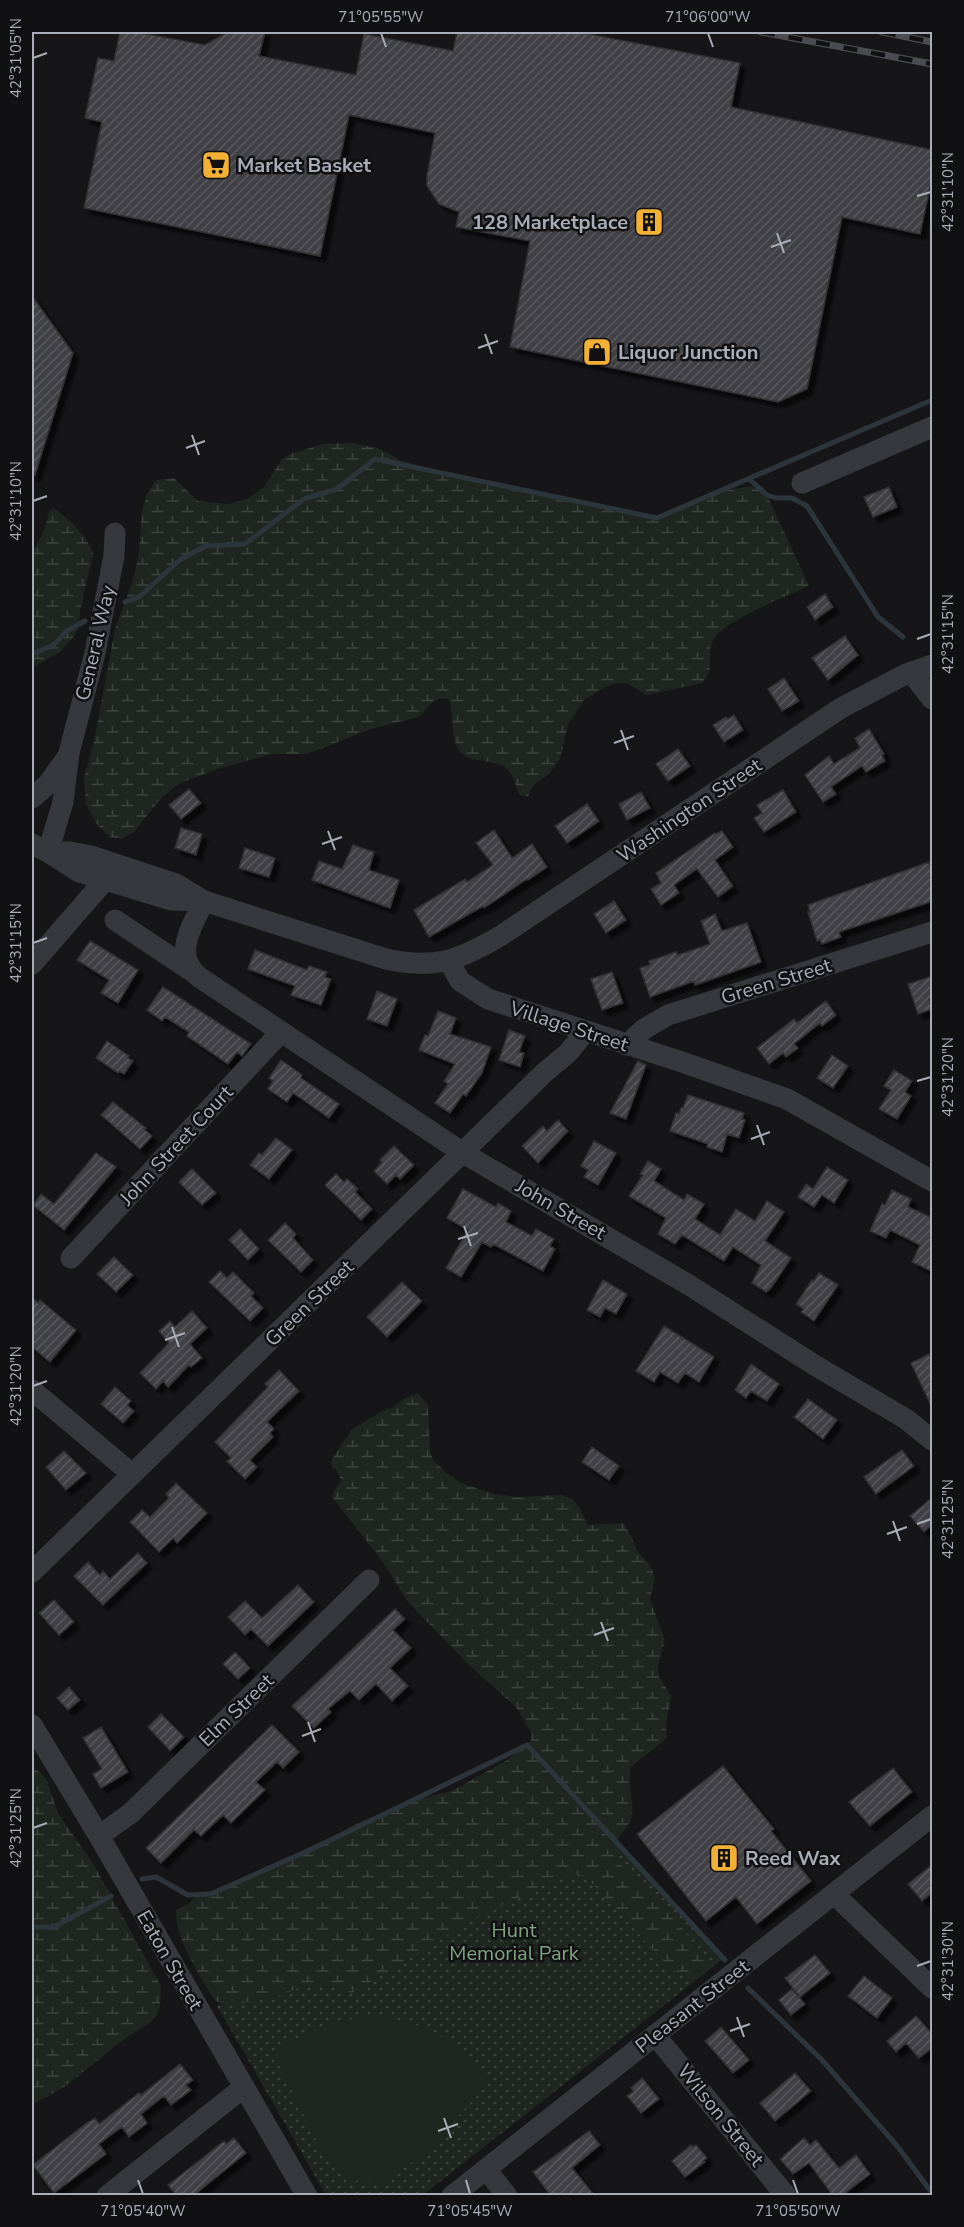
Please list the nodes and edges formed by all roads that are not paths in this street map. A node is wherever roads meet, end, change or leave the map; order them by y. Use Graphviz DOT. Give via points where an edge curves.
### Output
graph roads {
  1 [pos="933,427"];
  2 [pos="802,483"];
  3 [pos="114,533"];
  4 [pos="933,665"];
  5 [pos="911,672"];
  6 [pos="933,699"];
  7 [pos="69,753"];
  8 [pos="32,798"];
  9 [pos="40,848"];
  10 [pos="105,880"];
  11 [pos="204,901"];
  12 [pos="115,920"];
  13 [pos="933,932"];
  14 [pos="449,961"];
  15 [pos="32,964"];
  16 [pos="193,972"];
  17 [pos="281,1032"];
  18 [pos="585,1032"];
  19 [pos="627,1045"];
  20 [pos="464,1153"];
  21 [pos="933,1181"];
  22 [pos="71,1258"];
  23 [pos="32,1390"];
  24 [pos="932,1439"];
  25 [pos="132,1474"];
  26 [pos="32,1572"];
  27 [pos="369,1580"];
  28 [pos="32,1725"];
  29 [pos="933,1816"];
  30 [pos="99,1836"];
  31 [pos="834,1894"];
  32 [pos="933,1988"];
  33 [pos="656,2035"];
  34 [pos="244,2087"];
  35 [pos="486,2169"];
  36 [pos="106,2196"];
  37 [pos="307,2196"];
  38 [pos="452,2196"];
  39 [pos="507,2196"];
  40 [pos="786,2196"];
  1 -- 2 [label="street"];
  3 -- 7 [label="street, General Way" via="114,556 95,652"];
  4 -- 5 [label="street, Washington Street"];
  5 -- 6 [label="street"];
  5 -- 14 [label="street, Washington Street" via="841,708 502,935"];
  7 -- 8 [label="street, General Way" via="48,784"];
  7 -- 9 [label="street, General Way" via="63,802"];
  9 -- 10 [label="street" via="79,872"];
  9 -- 11 [label="street" via="91,856 176,884"];
  10 -- 11 [label="street" via="171,900"];
  10 -- 15 [label="street"];
  11 -- 14 [label="street" via="386,959 417,964"];
  11 -- 16 [label="street" via="185,945 186,960"];
  12 -- 16 [label="street, John Street"];
  13 -- 19 [label="street, Green Street" via="668,1015"];
  14 -- 18 [label="street, Village Street" via="460,981 477,993"];
  16 -- 17 [label="street, John Street"];
  17 -- 20 [label="street, John Street"];
  17 -- 22 [label="street, John Street Court"];
  18 -- 19 [label="street, Village Street"];
  18 -- 20 [label="street, Green Street"];
  19 -- 21 [label="street, Village Street" via="787,1099"];
  20 -- 24 [label="street, John Street" via="689,1285"];
  20 -- 25 [label="street, Green Street"];
  23 -- 25 [label="street"];
  25 -- 26 [label="street, Green Street"];
  27 -- 30 [label="street, Elm Street" via="130,1813"];
  28 -- 30 [label="street, Eaton Street"];
  29 -- 31 [label="street, Pleasant Street"];
  30 -- 34 [label="street, Eaton Street"];
  31 -- 32 [label="street"];
  31 -- 33 [label="street, Pleasant Street"];
  33 -- 35 [label="street, Pleasant Street"];
  33 -- 40 [label="street, Wilson Street"];
  34 -- 36 [label="street"];
  34 -- 37 [label="street, Eaton Street"];
  35 -- 38 [label="street, Pleasant Street"];
  35 -- 39 [label="street"];
}
